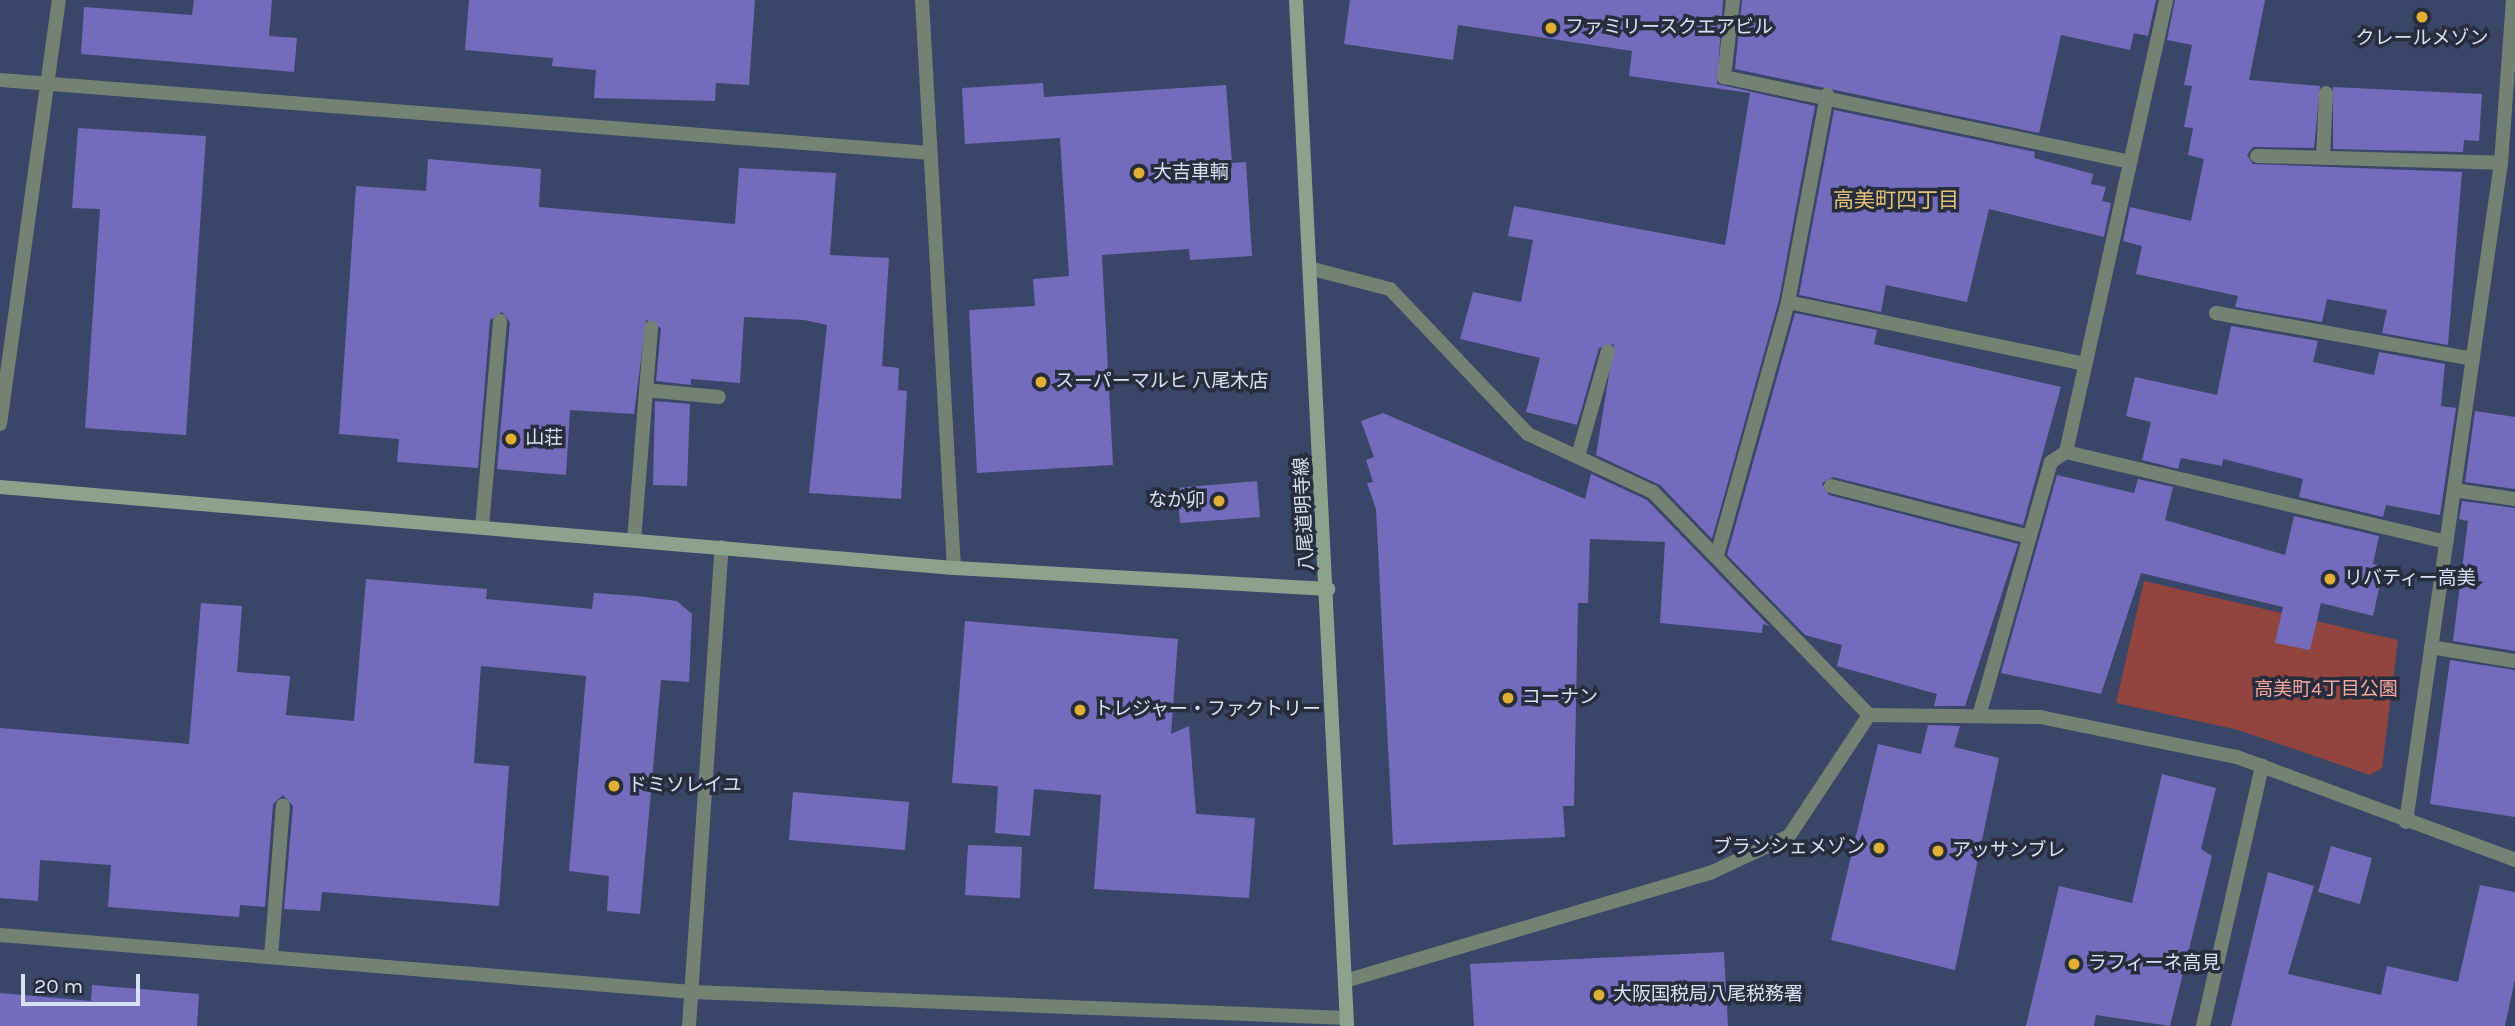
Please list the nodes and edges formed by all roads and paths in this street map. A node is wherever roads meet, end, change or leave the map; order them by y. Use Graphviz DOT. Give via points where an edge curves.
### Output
graph roads {
  1 [pos="59,0"];
  2 [pos="922,0"];
  3 [pos="1296,0"];
  4 [pos="1733,0"];
  5 [pos="2166,0"];
  6 [pos="2513,0"];
  7 [pos="0,79"];
  8 [pos="50,84"];
  9 [pos="2326,93"];
  10 [pos="1827,95"];
  11 [pos="930,153"];
  12 [pos="2257,156"];
  13 [pos="2323,157"];
  14 [pos="2130,162"];
  15 [pos="2501,163"];
  16 [pos="1313,269"];
  17 [pos="1788,302"];
  18 [pos="2216,313"];
  19 [pos="500,321"];
  20 [pos="651,328"];
  21 [pos="1608,351"];
  22 [pos="2473,359"];
  23 [pos="2086,364"];
  24 [pos="646,390"];
  25 [pos="719,397"];
  26 [pos="0,424"];
  27 [pos="2066,452"];
  28 [pos="1578,456"];
  29 [pos="1831,486"];
  30 [pos="0,487"];
  31 [pos="2454,490"];
  32 [pos="2515,499"];
  33 [pos="482,527"];
  34 [pos="2030,537"];
  35 [pos="634,540"];
  36 [pos="2446,542"];
  37 [pos="722,547"];
  38 [pos="1717,555"];
  39 [pos="954,568"];
  40 [pos="1328,589"];
  41 [pos="2431,647"];
  42 [pos="2515,661"];
  43 [pos="1869,715"];
  44 [pos="1979,716"];
  45 [pos="2262,766"];
  46 [pos="283,805"];
  47 [pos="2406,822"];
  48 [pos="2515,860"];
  49 [pos="0,935"];
  50 [pos="271,957"];
  51 [pos="1345,981"];
  52 [pos="692,992"];
  53 [pos="1347,1022"];
  54 [pos="689,1026"];
  55 [pos="2203,1026"];
  1 -- 8 [label="street"];
  2 -- 11 [label="street"];
  3 -- 16 [label="street, 八尾道明寺線"];
  4 -- 10 [label="street" via="1724,77"];
  5 -- 14 [label="street"];
  6 -- 15 [label="street"];
  7 -- 8 [label="street"];
  8 -- 11 [label="street"];
  8 -- 26 [label="street"];
  9 -- 13 [label="street"];
  10 -- 14 [label="street"];
  10 -- 17 [label="street"];
  11 -- 39 [label="street"];
  12 -- 13 [label="street"];
  13 -- 15 [label="street"];
  14 -- 23 [label="street"];
  15 -- 22 [label="street"];
  16 -- 28 [label="street" via="1390,289 1528,434"];
  16 -- 40 [label="street, 八尾道明寺線"];
  17 -- 23 [label="street"];
  17 -- 38 [label="street"];
  18 -- 22 [label="street"];
  19 -- 33 [label="street"];
  20 -- 24 [label="street"];
  21 -- 28 [label="street"];
  22 -- 31 [label="street"];
  23 -- 27 [label="street"];
  24 -- 25 [label="street"];
  24 -- 35 [label="street"];
  27 -- 34 [label="street" via="2052,462"];
  27 -- 36 [label="street"];
  28 -- 38 [label="street" via="1653,492"];
  29 -- 34 [label="street"];
  30 -- 33 [label="street"];
  31 -- 32 [label="street"];
  31 -- 36 [label="street"];
  33 -- 35 [label="street"];
  34 -- 44 [label="street"];
  35 -- 37 [label="street"];
  36 -- 41 [label="street"];
  37 -- 39 [label="street"];
  37 -- 52 [label="street"];
  38 -- 43 [label="street" via="1797,647"];
  39 -- 40 [label="street"];
  40 -- 51 [label="street, 八尾道明寺線"];
  41 -- 42 [label="street"];
  41 -- 47 [label="street"];
  43 -- 44 [label="street"];
  43 -- 51 [label="street" via="1789,836 1710,873"];
  44 -- 45 [label="street" via="2040,717"];
  45 -- 47 [label="street"];
  45 -- 55 [label="street"];
  46 -- 50 [label="street"];
  47 -- 48 [label="street"];
  49 -- 50 [label="street"];
  50 -- 52 [label="street"];
  51 -- 53 [label="street, 八尾道明寺線"];
  52 -- 53 [label="street"];
  52 -- 54 [label="street"];
}
